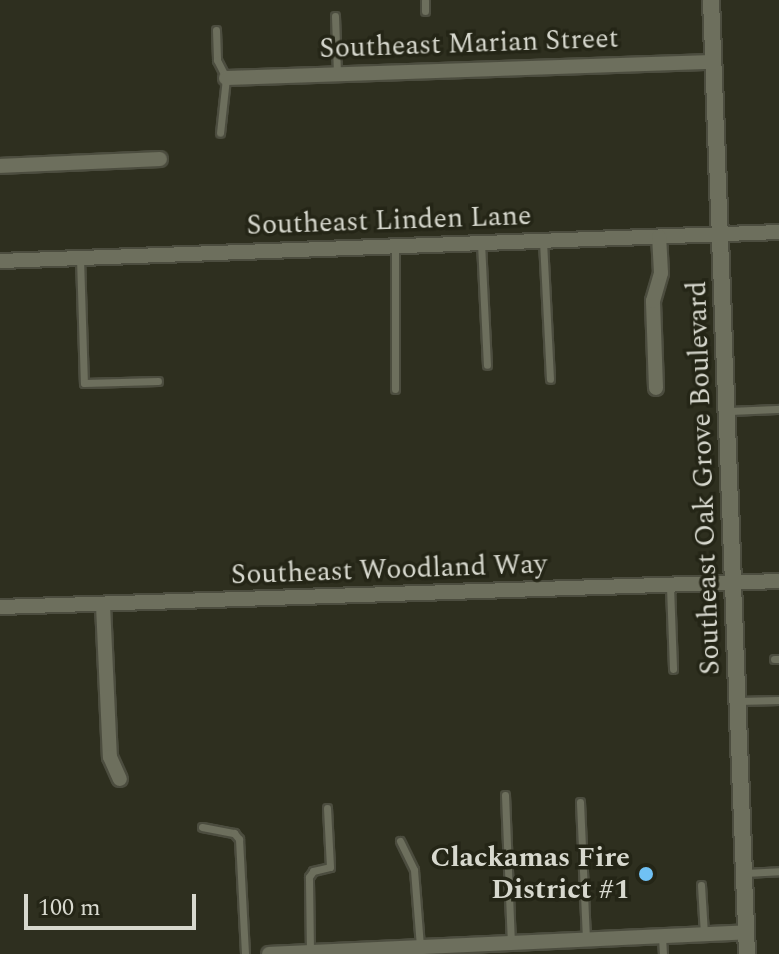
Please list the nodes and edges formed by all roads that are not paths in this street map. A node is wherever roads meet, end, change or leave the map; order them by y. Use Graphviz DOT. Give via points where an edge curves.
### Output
graph roads {
  1 [pos="425,0"];
  2 [pos="711,0"];
  3 [pos="425,11"];
  4 [pos="335,16"];
  5 [pos="216,30"];
  6 [pos="713,62"];
  7 [pos="338,74"];
  8 [pos="226,78"];
  9 [pos="220,133"];
  10 [pos="160,159"];
  11 [pos="0,166"];
  12 [pos="779,232"];
  13 [pos="721,235"];
  14 [pos="659,237"];
  15 [pos="543,241"];
  16 [pos="481,243"];
  17 [pos="395,247"];
  18 [pos="80,258"];
  19 [pos="0,261"];
  20 [pos="487,365"];
  21 [pos="550,379"];
  22 [pos="158,381"];
  23 [pos="656,388"];
  24 [pos="395,389"];
  25 [pos="779,409"];
  26 [pos="727,411"];
  27 [pos="779,581"];
  28 [pos="733,583"];
  29 [pos="670,586"];
  30 [pos="103,605"];
  31 [pos="0,607"];
  32 [pos="673,669"];
  33 [pos="779,700"];
  34 [pos="738,701"];
  35 [pos="120,779"];
  36 [pos="505,795"];
  37 [pos="580,802"];
  38 [pos="327,808"];
  39 [pos="202,827"];
  40 [pos="400,841"];
  41 [pos="779,871"];
  42 [pos="744,873"];
  43 [pos="701,885"];
  44 [pos="746,932"];
  45 [pos="704,934"];
  46 [pos="662,936"];
  47 [pos="586,940"];
  48 [pos="511,943"];
  49 [pos="420,947"];
  50 [pos="310,952"];
  51 [pos="245,954"];
  52 [pos="269,954"];
  53 [pos="663,954"];
  54 [pos="747,954"];
  1 -- 3 [label="lane"];
  2 -- 6 [label="street, Southeast Oak Grove Boulevard"];
  4 -- 7 [label="lane"];
  5 -- 8 [label="lane" via="217,60"];
  6 -- 7 [label="street, Southeast Marian Street"];
  6 -- 13 [label="street, Southeast Oak Grove Boulevard"];
  7 -- 8 [label="street, Southeast Marian Street"];
  8 -- 9 [label="lane"];
  10 -- 11 [label="street"];
  12 -- 13 [label="street, Southeast Linden Lane"];
  13 -- 14 [label="street, Southeast Linden Lane"];
  13 -- 26 [label="street, Southeast Oak Grove Boulevard"];
  14 -- 15 [label="street, Southeast Linden Lane"];
  14 -- 23 [label="street" via="661,273 653,301"];
  15 -- 16 [label="street, Southeast Linden Lane"];
  15 -- 21 [label="lane"];
  16 -- 17 [label="street, Southeast Linden Lane"];
  16 -- 20 [label="lane"];
  17 -- 18 [label="street, Southeast Linden Lane"];
  17 -- 24 [label="lane"];
  18 -- 19 [label="street, Southeast Linden Lane"];
  18 -- 22 [label="lane" via="84,383"];
  25 -- 26 [label="lane"];
  26 -- 28 [label="street, Southeast Oak Grove Boulevard"];
  27 -- 28 [label="street, Southeast Woodland Way"];
  28 -- 29 [label="street, Southeast Woodland Way"];
  28 -- 34 [label="street, Southeast Oak Grove Boulevard"];
  29 -- 30 [label="street, Southeast Woodland Way"];
  29 -- 32 [label="lane"];
  30 -- 31 [label="street, Southeast Woodland Way"];
  30 -- 35 [label="street" via="110,757"];
  33 -- 34 [label="lane"];
  34 -- 42 [label="street, Southeast Oak Grove Boulevard"];
  36 -- 48 [label="lane"];
  37 -- 47 [label="lane"];
  38 -- 50 [label="lane" via="330,867 309,877"];
  39 -- 51 [label="lane" via="234,833 239,839"];
  40 -- 49 [label="lane" via="414,870"];
  41 -- 42 [label="lane"];
  42 -- 44 [label="street, Southeast Oak Grove Boulevard"];
  43 -- 45 [label="lane"];
  44 -- 45 [label="street"];
  44 -- 54 [label="street, Southeast Oak Grove Boulevard"];
  45 -- 46 [label="street"];
  46 -- 47 [label="street"];
  46 -- 53 [label="lane"];
  47 -- 48 [label="street"];
  48 -- 49 [label="street"];
  49 -- 50 [label="street"];
  50 -- 52 [label="street"];
}
